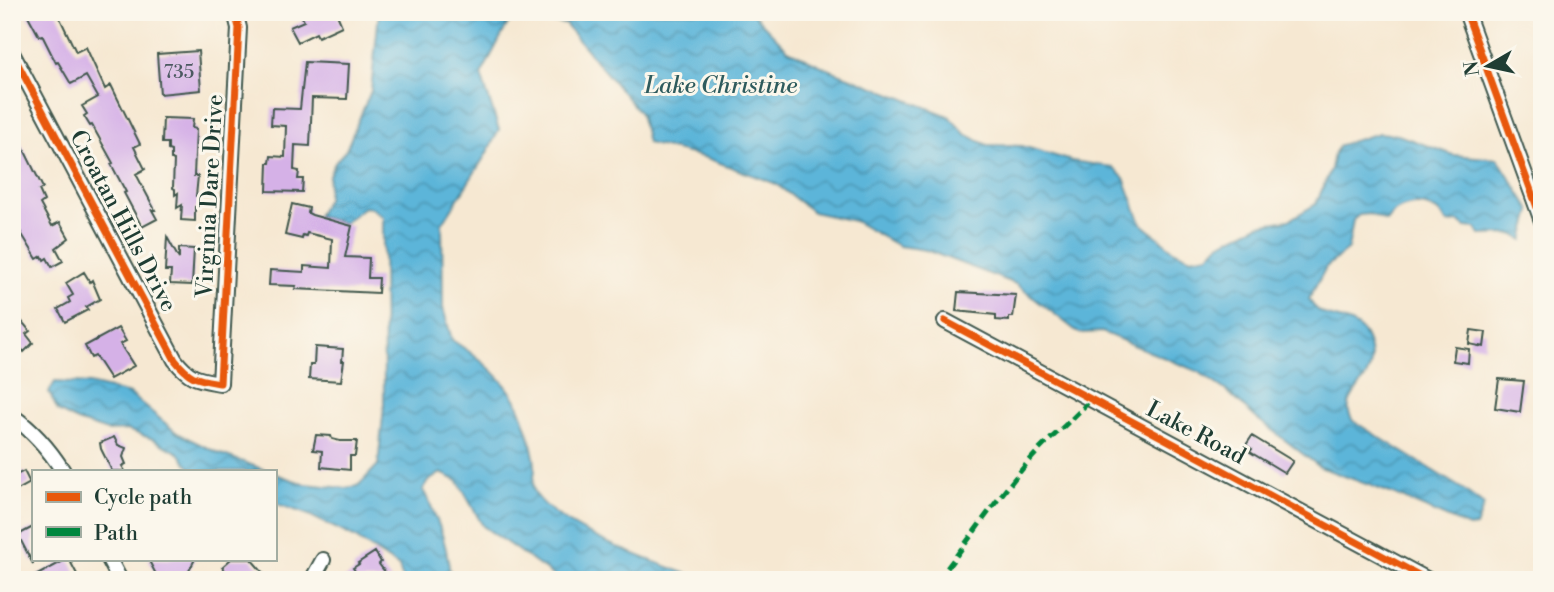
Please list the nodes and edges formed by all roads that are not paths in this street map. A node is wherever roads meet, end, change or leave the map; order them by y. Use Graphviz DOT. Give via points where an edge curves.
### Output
graph roads {
  1 [pos="235,12"];
  2 [pos="1466,12"];
  3 [pos="12,54"];
  4 [pos="1542,221"];
  5 [pos="945,321"];
  6 [pos="220,383"];
  7 [pos="12,416"];
  8 [pos="61,470"];
  9 [pos="110,560"];
  10 [pos="323,560"];
  11 [pos="120,580"];
  12 [pos="312,580"];
  13 [pos="1428,580"];
  1 -- 6 [label="street, Virginia Dare Drive" via="239,28"];
  2 -- 4 [label="street"];
  3 -- 6 [label="street, Croatan Hills Drive" via="175,360 195,379"];
  5 -- 13 [label="street, Lake Road"];
  7 -- 8 [label="street" via="47,446"];
  9 -- 11 [label="street"];
  10 -- 12 [label="street"];
}
